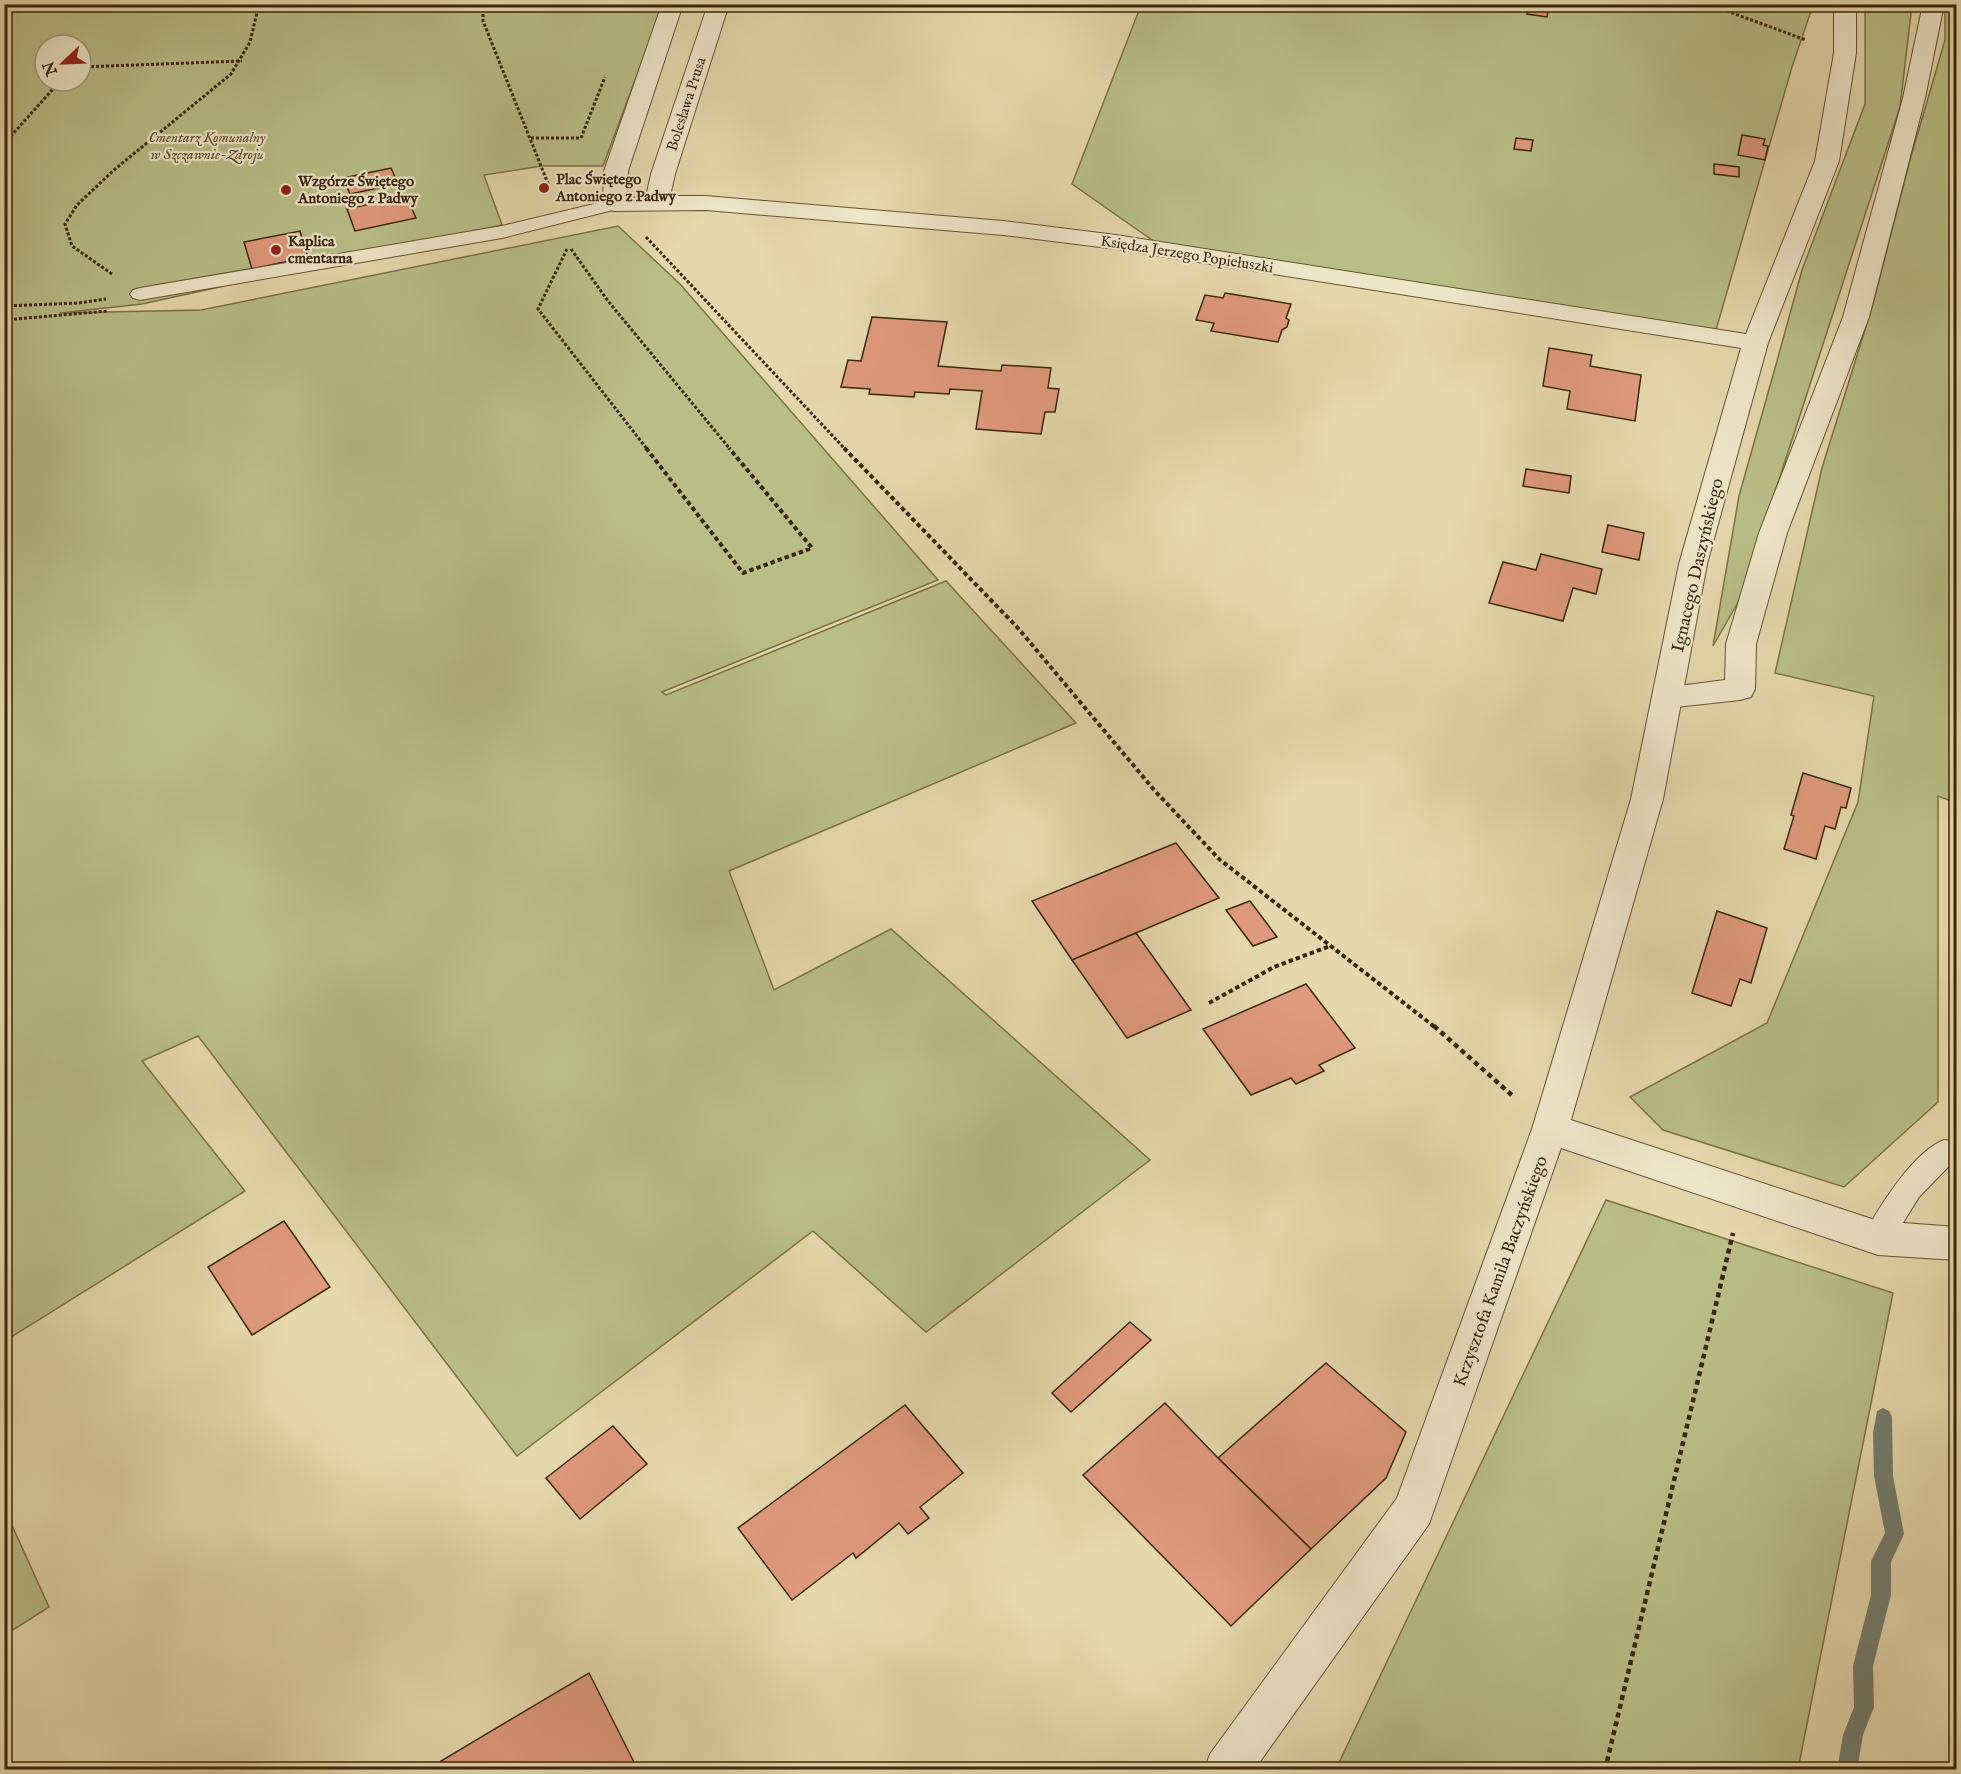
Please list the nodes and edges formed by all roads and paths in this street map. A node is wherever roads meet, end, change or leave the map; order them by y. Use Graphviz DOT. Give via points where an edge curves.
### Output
graph roads {
  1 [pos="260,4"];
  2 [pos="483,4"];
  3 [pos="673,4"];
  4 [pos="719,4"];
  5 [pos="1708,4"];
  6 [pos="1845,4"];
  7 [pos="1934,4"];
  8 [pos="1845,53"];
  9 [pos="242,61"];
  10 [pos="93,67"];
  11 [pos="607,71"];
  12 [pos="49,93"];
  13 [pos="531,138"];
  14 [pos="4,144"];
  15 [pos="615,204"];
  16 [pos="657,204"];
  17 [pos="559,217"];
  18 [pos="568,245"];
  19 [pos="140,294"];
  20 [pos="4,306"];
  21 [pos="1755,343"];
  22 [pos="1667,697"];
  23 [pos="1331,946"];
  24 [pos="1209,1002"];
  25 [pos="1550,1129"];
  26 [pos="1956,1153"];
  27 [pos="1734,1229"];
  28 [pos="1878,1238"];
  29 [pos="1956,1244"];
  30 [pos="1226,1770"];
  31 [pos="1605,1770"];
  1 -- 9 [label="path" via="255,34"];
  2 -- 13 [label="path" via="483,21"];
  3 -- 15 [label="street" via="616,171"];
  4 -- 16 [label="street, Bolesława Prusa" via="663,174"];
  5 -- 8 [label="path"];
  6 -- 8 [label="street, Ignacego Daszyńskiego"];
  7 -- 22 [label="street" via="1914,98 1856,317 1773,533 1741,644 1740,689"];
  8 -- 21 [label="street, Ignacego Daszyńskiego" via="1827,161"];
  9 -- 10 [label="path"];
  9 -- 19 [label="path" via="114,170 77,205 65,224 72,246"];
  11 -- 13 [label="path" via="581,138"];
  12 -- 14 [label="path"];
  13 -- 17 [label="path"];
  15 -- 16 [label="street, Księdza Jerzego Popiełuszki"];
  15 -- 17 [label="lane"];
  15 -- 23 [label="path" via="1017,627 1155,791 1219,859"];
  16 -- 21 [label="street, Księdza Jerzego Popiełuszki" via="706,203 943,222 1116,242"];
  17 -- 19 [label="lane" via="502,231"];
  18 -- 18 [label="path" via="608,301 812,548 743,573 538,309"];
  19 -- 20 [label="path" via="79,303"];
  21 -- 22 [label="street, Ignacego Daszyńskiego" via="1694,564"];
  22 -- 25 [label="street, Ignacego Daszyńskiego" via="1647,799"];
  23 -- 24 [label="path" via="1274,968"];
  23 -- 25 [label="path" via="1445,1035"];
  25 -- 28 [label="street"];
  25 -- 30 [label="street, Krzysztofa Kamila Baczyńskiego" via="1413,1510"];
  26 -- 28 [label="lane" via="1944,1152 1909,1188"];
  27 -- 31 [label="path"];
  28 -- 29 [label="street"];
}
